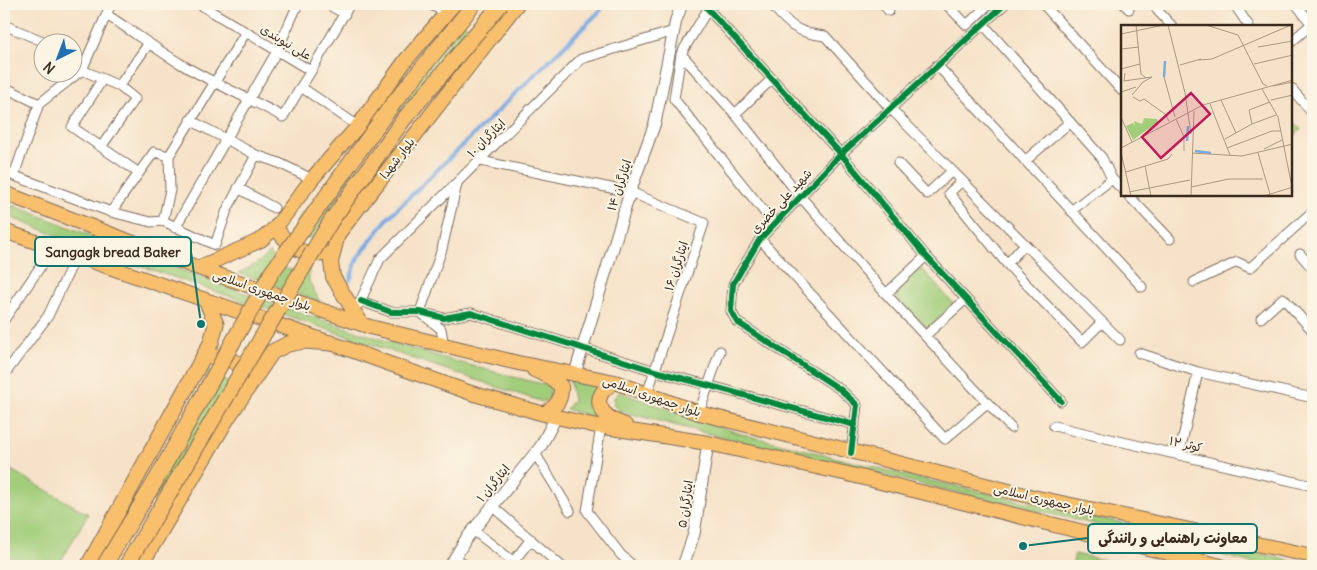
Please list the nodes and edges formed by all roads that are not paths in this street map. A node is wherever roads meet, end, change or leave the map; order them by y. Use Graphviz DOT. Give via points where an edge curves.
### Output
graph roads {
  1 [pos="111,4"];
  2 [pos="199,4"];
  3 [pos="298,4"];
  4 [pos="327,4"];
  5 [pos="350,4"];
  6 [pos="429,4"];
  7 [pos="474,4"];
  8 [pos="501,4"];
  9 [pos="517,4"];
  10 [pos="682,4"];
  11 [pos="771,4"];
  12 [pos="946,4"];
  13 [pos="988,4"];
  14 [pos="1005,4"];
  15 [pos="1044,4"];
  16 [pos="1160,4"];
  17 [pos="1234,4"];
  18 [pos="1296,4"];
  19 [pos="709,6"];
  20 [pos="450,8"];
  21 [pos="345,14"];
  22 [pos="107,15"];
  23 [pos="983,24"];
  24 [pos="1313,24"];
  25 [pos="4,25"];
  26 [pos="1171,25"];
  27 [pos="1248,25"];
  28 [pos="674,31"];
  29 [pos="246,32"];
  30 [pos="32,37"];
  31 [pos="1292,41"];
  32 [pos="150,44"];
  33 [pos="277,51"];
  34 [pos="681,54"];
  35 [pos="937,65"];
  36 [pos="82,70"];
  37 [pos="311,72"];
  38 [pos="772,79"];
  39 [pos="102,80"];
  40 [pos="67,82"];
  41 [pos="213,82"];
  42 [pos="119,86"];
  43 [pos="301,87"];
  44 [pos="4,88"];
  45 [pos="1292,89"];
  46 [pos="1121,90"];
  47 [pos="250,98"];
  48 [pos="39,104"];
  49 [pos="891,109"];
  50 [pos="734,114"];
  51 [pos="1313,114"];
  52 [pos="190,120"];
  53 [pos="1070,122"];
  54 [pos="358,126"];
  55 [pos="225,138"];
  56 [pos="101,147"];
  57 [pos="841,154"];
  58 [pos="256,155"];
  59 [pos="169,156"];
  60 [pos="481,161"];
  61 [pos="1025,161"];
  62 [pos="898,163"];
  63 [pos="952,171"];
  64 [pos="4,172"];
  65 [pos="139,173"];
  66 [pos="14,175"];
  67 [pos="312,179"];
  68 [pos="1112,179"];
  69 [pos="962,181"];
  70 [pos="457,184"];
  71 [pos="238,188"];
  72 [pos="1121,188"];
  73 [pos="630,192"];
  74 [pos="800,196"];
  75 [pos="1129,196"];
  76 [pos="8,197"];
  77 [pos="274,208"];
  78 [pos="1071,211"];
  79 [pos="1313,211"];
  80 [pos="111,212"];
  81 [pos="163,221"];
  82 [pos="4,222"];
  83 [pos="774,224"];
  84 [pos="276,227"];
  85 [pos="175,228"];
  86 [pos="4,231"];
  87 [pos="760,239"];
  88 [pos="1170,239"];
  89 [pos="1025,244"];
  90 [pos="53,248"];
  91 [pos="333,253"];
  92 [pos="1300,254"];
  93 [pos="76,256"];
  94 [pos="926,256"];
  95 [pos="1007,264"];
  96 [pos="198,268"];
  97 [pos="1313,269"];
  98 [pos="1194,282"];
  99 [pos="1142,287"];
  100 [pos="886,294"];
  101 [pos="966,299"];
  102 [pos="207,302"];
  103 [pos="358,312"];
  104 [pos="420,312"];
  105 [pos="1261,318"];
  106 [pos="4,320"];
  107 [pos="1102,322"];
  108 [pos="1313,331"];
  109 [pos="925,336"];
  110 [pos="1120,340"];
  111 [pos="331,343"];
  112 [pos="444,346"];
  113 [pos="583,347"];
  114 [pos="720,351"];
  115 [pos="1139,353"];
  116 [pos="202,363"];
  117 [pos="518,363"];
  118 [pos="655,371"];
  119 [pos="1198,372"];
  120 [pos="575,373"];
  121 [pos="4,375"];
  122 [pos="615,382"];
  123 [pos="708,385"];
  124 [pos="246,389"];
  125 [pos="647,394"];
  126 [pos="1313,398"];
  127 [pos="1061,401"];
  128 [pos="987,403"];
  129 [pos="699,413"];
  130 [pos="550,416"];
  131 [pos="855,425"];
  132 [pos="1054,426"];
  133 [pos="602,427"];
  134 [pos="1011,428"];
  135 [pos="652,434"];
  136 [pos="708,443"];
  137 [pos="536,453"];
  138 [pos="851,453"];
  139 [pos="1179,455"];
  140 [pos="1313,486"];
  141 [pos="492,506"];
  142 [pos="570,511"];
  143 [pos="472,530"];
  144 [pos="531,539"];
  145 [pos="1311,556"];
  146 [pos="452,562"];
  147 [pos="514,565"];
  148 [pos="88,566"];
  149 [pos="104,566"];
  150 [pos="126,566"];
  151 [pos="140,566"];
  152 [pos="466,566"];
  153 [pos="561,566"];
  154 [pos="633,566"];
  155 [pos="683,566"];
  156 [pos="1221,566"];
  1 -- 22 [label="street"];
  2 -- 29 [label="street, علی نبوبندی"];
  3 -- 33 [label="street"];
  4 -- 21 [label="street"];
  5 -- 21 [label="street"];
  6 -- 20 [label="street"];
  7 -- 149 [label="highway, bridge" via="392,106 272,272"];
  8 -- 150 [label="highway, bridge" via="404,119 330,221"];
  9 -- 91 [label="main road, بلوار شهدا" via="338,234"];
  10 -- 28 [label="street, ایثارگران ۱۴"];
  11 -- 49 [label="street" via="792,27 808,34 825,36"];
  12 -- 13 [label="street" via="967,25"];
  14 -- 23 [label="street, شهید علی خضری"];
  15 -- 46 [label="street"];
  16 -- 26 [label="street" via="1157,10"];
  17 -- 27 [label="street"];
  18 -- 24 [label="street"];
  19 -- 34 [label="street"];
  19 -- 38 [label="street"];
  20 -- 54 [label="main road" via="406,60"];
  21 -- 37 [label="street"];
  22 -- 32 [label="street"];
  22 -- 36 [label="street"];
  23 -- 35 [label="street, شهید علی خضری"];
  23 -- 53 [label="street"];
  24 -- 31 [label="street"];
  25 -- 30 [label="street"];
  28 -- 60 [label="street, ایثارگران ۱۰" via="581,59"];
  28 -- 73 [label="street, ایثارگران ۱۴" via="655,123"];
  29 -- 33 [label="street, علی نبوبندی"];
  29 -- 41 [label="street"];
  32 -- 41 [label="street"];
  32 -- 42 [label="street"];
  33 -- 37 [label="street, علی نبوبندی"];
  33 -- 47 [label="street"];
  34 -- 50 [label="street"];
  34 -- 83 [label="street" via="674,99"];
  35 -- 49 [label="street, شهید علی خضری"];
  35 -- 61 [label="street"];
  36 -- 39 [label="street"];
  37 -- 43 [label="street, علی نبوبندی"];
  38 -- 50 [label="street"];
  38 -- 57 [label="street"];
  39 -- 42 [label="street"];
  39 -- 56 [label="street" via="72,127"];
  40 -- 48 [label="street"];
  41 -- 47 [label="street"];
  41 -- 52 [label="street"];
  42 -- 56 [label="street" via="135,99"];
  43 -- 47 [label="street, علی نبوبندی" via="284,117"];
  43 -- 54 [label="street"];
  44 -- 48 [label="street"];
  45 -- 51 [label="street"];
  47 -- 55 [label="street"];
  48 -- 66 [label="street"];
  49 -- 57 [label="street, شهید علی خضری"];
  49 -- 63 [label="street"];
  50 -- 74 [label="street"];
  52 -- 55 [label="street"];
  52 -- 59 [label="street"];
  53 -- 61 [label="street"];
  53 -- 68 [label="street" via="1102,158"];
  54 -- 67 [label="main road"];
  55 -- 58 [label="street"];
  55 -- 85 [label="street"];
  56 -- 65 [label="street"];
  57 -- 74 [label="street, شهید علی خضری"];
  57 -- 94 [label="street"];
  58 -- 67 [label="street"];
  58 -- 71 [label="street"];
  59 -- 65 [label="street" via="154,152"];
  59 -- 81 [label="street" via="170,190"];
  60 -- 70 [label="street, ایثارگران ۱۰"];
  60 -- 73 [label="street"];
  61 -- 78 [label="street"];
  62 -- 63 [label="street" via="927,194"];
  63 -- 69 [label="street"];
  64 -- 66 [label="street"];
  65 -- 80 [label="street"];
  66 -- 80 [label="street"];
  67 -- 84 [label="main road"];
  68 -- 72 [label="street"];
  68 -- 78 [label="street"];
  69 -- 89 [label="street"];
  69 -- 95 [label="street" via="949,193"];
  70 -- 103 [label="street, ایثارگران ۱۰" via="380,259"];
  70 -- 104 [label="street" via="442,249"];
  71 -- 77 [label="street"];
  71 -- 85 [label="street" via="215,245"];
  73 -- 113 [label="street, ایثارگران ۱۴"];
  73 -- 118 [label="street, ایثارگران ۱۶" via="704,222"];
  74 -- 83 [label="street, شهید علی خضری"];
  74 -- 100 [label="street"];
  75 -- 88 [label="street"];
  76 -- 96 [label="main road, بلوار جمهوری اسلامی"];
  78 -- 99 [label="street"];
  79 -- 98 [label="street" via="1250,268 1237,262"];
  80 -- 81 [label="street" via="151,222"];
  81 -- 85 [label="street"];
  82 -- 90 [label="main road"];
  83 -- 87 [label="street, شهید علی خضری"];
  84 -- 91 [label="main road" via="293,248 306,254"];
  84 -- 96 [label="main road" via="261,240"];
  86 -- 90 [label="main road, بلوار جمهوری اسلامی"];
  87 -- 128 [label="street" via="946,439"];
  87 -- 131 [label="street, شهید علی خضری" via="733,284 731,311 737,322 841,390 857,405"];
  89 -- 95 [label="street"];
  89 -- 107 [label="street"];
  90 -- 93 [label="main road, بلوار جمهوری اسلامی"];
  90 -- 106 [label="street"];
  91 -- 103 [label="main road, بلوار شهدا" via="330,262 333,278"];
  92 -- 97 [label="street"];
  93 -- 102 [label="main road, بلوار جمهوری اسلامی"];
  93 -- 121 [label="street" via="48,316"];
  94 -- 100 [label="street"];
  94 -- 101 [label="street"];
  95 -- 107 [label="street" via="1082,342"];
  96 -- 103 [label="main road, بلوار جمهوری اسلامی"];
  100 -- 109 [label="street"];
  101 -- 109 [label="street"];
  101 -- 127 [label="street"];
  102 -- 111 [label="main road, بلوار جمهوری اسلامی"];
  102 -- 116 [label="highway" via="216,324"];
  103 -- 104 [label="street"];
  103 -- 112 [label="main road, بلوار جمهوری اسلامی"];
  104 -- 112 [label="street" via="441,329"];
  104 -- 113 [label="street" via="444,318 471,313"];
  105 -- 108 [label="street" via="1283,298"];
  107 -- 110 [label="street"];
  109 -- 128 [label="street"];
  111 -- 124 [label="highway" via="305,341 279,347"];
  111 -- 130 [label="main road, بلوار جمهوری اسلامی" via="471,393"];
  112 -- 117 [label="main road, بلوار جمهوری اسلامی"];
  113 -- 118 [label="street"];
  113 -- 120 [label="street, ایثارگران ۱۴"];
  114 -- 123 [label="street"];
  115 -- 119 [label="street"];
  116 -- 124 [label="highway" via="211,358 233,360 246,378"];
  116 -- 148 [label="highway"];
  117 -- 120 [label="main road, بلوار جمهوری اسلامی"];
  117 -- 130 [label="main road" via="548,376 561,386 559,403"];
  118 -- 123 [label="street"];
  118 -- 125 [label="street, ایثارگران ۱۶"];
  119 -- 126 [label="street"];
  119 -- 139 [label="street"];
  120 -- 122 [label="main road, بلوار جمهوری اسلامی"];
  122 -- 125 [label="main road, بلوار جمهوری اسلامی"];
  122 -- 135 [label="main road" via="599,395 605,416"];
  123 -- 129 [label="street"];
  123 -- 131 [label="street"];
  124 -- 151 [label="highway"];
  125 -- 129 [label="main road, بلوار جمهوری اسلامی"];
  128 -- 134 [label="street"];
  129 -- 138 [label="main road, بلوار جمهوری اسلامی"];
  130 -- 133 [label="main road, بلوار جمهوری اسلامی"];
  130 -- 137 [label="street, ایثارگران ۱"];
  131 -- 138 [label="street, شهید علی خضری"];
  132 -- 139 [label="street, کوثر ۱۲"];
  133 -- 135 [label="main road, بلوار جمهوری اسلامی"];
  133 -- 154 [label="street" via="587,511"];
  135 -- 136 [label="main road, بلوار جمهوری اسلامی"];
  136 -- 155 [label="street, ایثارگران ۵" via="694,534"];
  136 -- 156 [label="main road, بلوار جمهوری اسلامی"];
  137 -- 141 [label="street, ایثارگران ۱"];
  137 -- 142 [label="street"];
  138 -- 145 [label="main road, بلوار جمهوری اسلامی" via="1033,497"];
  139 -- 140 [label="street, کوثر ۱۲"];
  141 -- 143 [label="street, ایثارگران ۱"];
  141 -- 144 [label="street"];
  143 -- 146 [label="street, ایثارگران ۱"];
  143 -- 147 [label="street"];
  144 -- 147 [label="street"];
  144 -- 153 [label="street"];
  146 -- 152 [label="street"];
}
